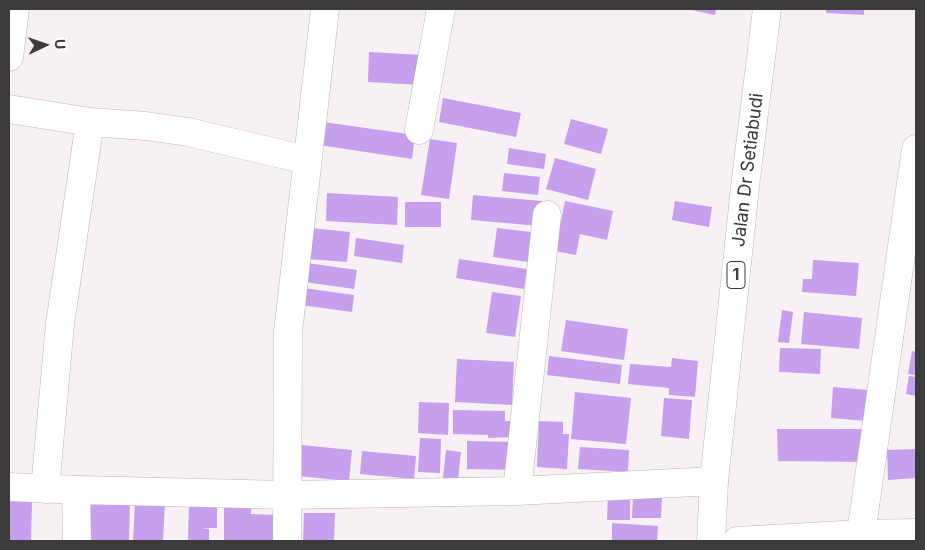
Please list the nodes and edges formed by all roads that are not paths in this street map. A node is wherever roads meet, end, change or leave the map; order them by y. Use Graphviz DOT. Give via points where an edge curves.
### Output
graph roads {
  1 [pos="16,9"];
  2 [pos="325,9"];
  3 [pos="441,9"];
  4 [pos="766,9"];
  5 [pos="9,57"];
  6 [pos="9,109"];
  7 [pos="90,122"];
  8 [pos="419,130"];
  9 [pos="916,149"];
  10 [pos="307,160"];
  11 [pos="547,214"];
  12 [pos="714,481"];
  13 [pos="9,487"];
  14 [pos="45,489"];
  15 [pos="76,490"];
  16 [pos="517,492"];
  17 [pos="286,495"];
  18 [pos="916,533"];
  19 [pos="861,534"];
  20 [pos="77,541"];
  21 [pos="287,541"];
  22 [pos="711,541"];
  23 [pos="737,541"];
  1 -- 5 [label="main road"];
  2 -- 10 [label="main road"];
  3 -- 8 [label="main road"];
  4 -- 12 [label="main road, Jalan Dr Setiabudi / 1"];
  6 -- 7 [label="main road"];
  7 -- 10 [label="main road" via="188,132"];
  7 -- 14 [label="main road" via="60,324"];
  9 -- 19 [label="main road"];
  10 -- 17 [label="main road" via="288,332"];
  11 -- 16 [label="main road"];
  12 -- 16 [label="main road"];
  12 -- 22 [label="main road, Jalan Dr Setiabudi / 1"];
  13 -- 14 [label="main road"];
  14 -- 15 [label="main road"];
  15 -- 17 [label="main road"];
  15 -- 20 [label="main road"];
  16 -- 17 [label="main road"];
  17 -- 21 [label="main road"];
  18 -- 19 [label="main road"];
  19 -- 23 [label="main road"];
}
